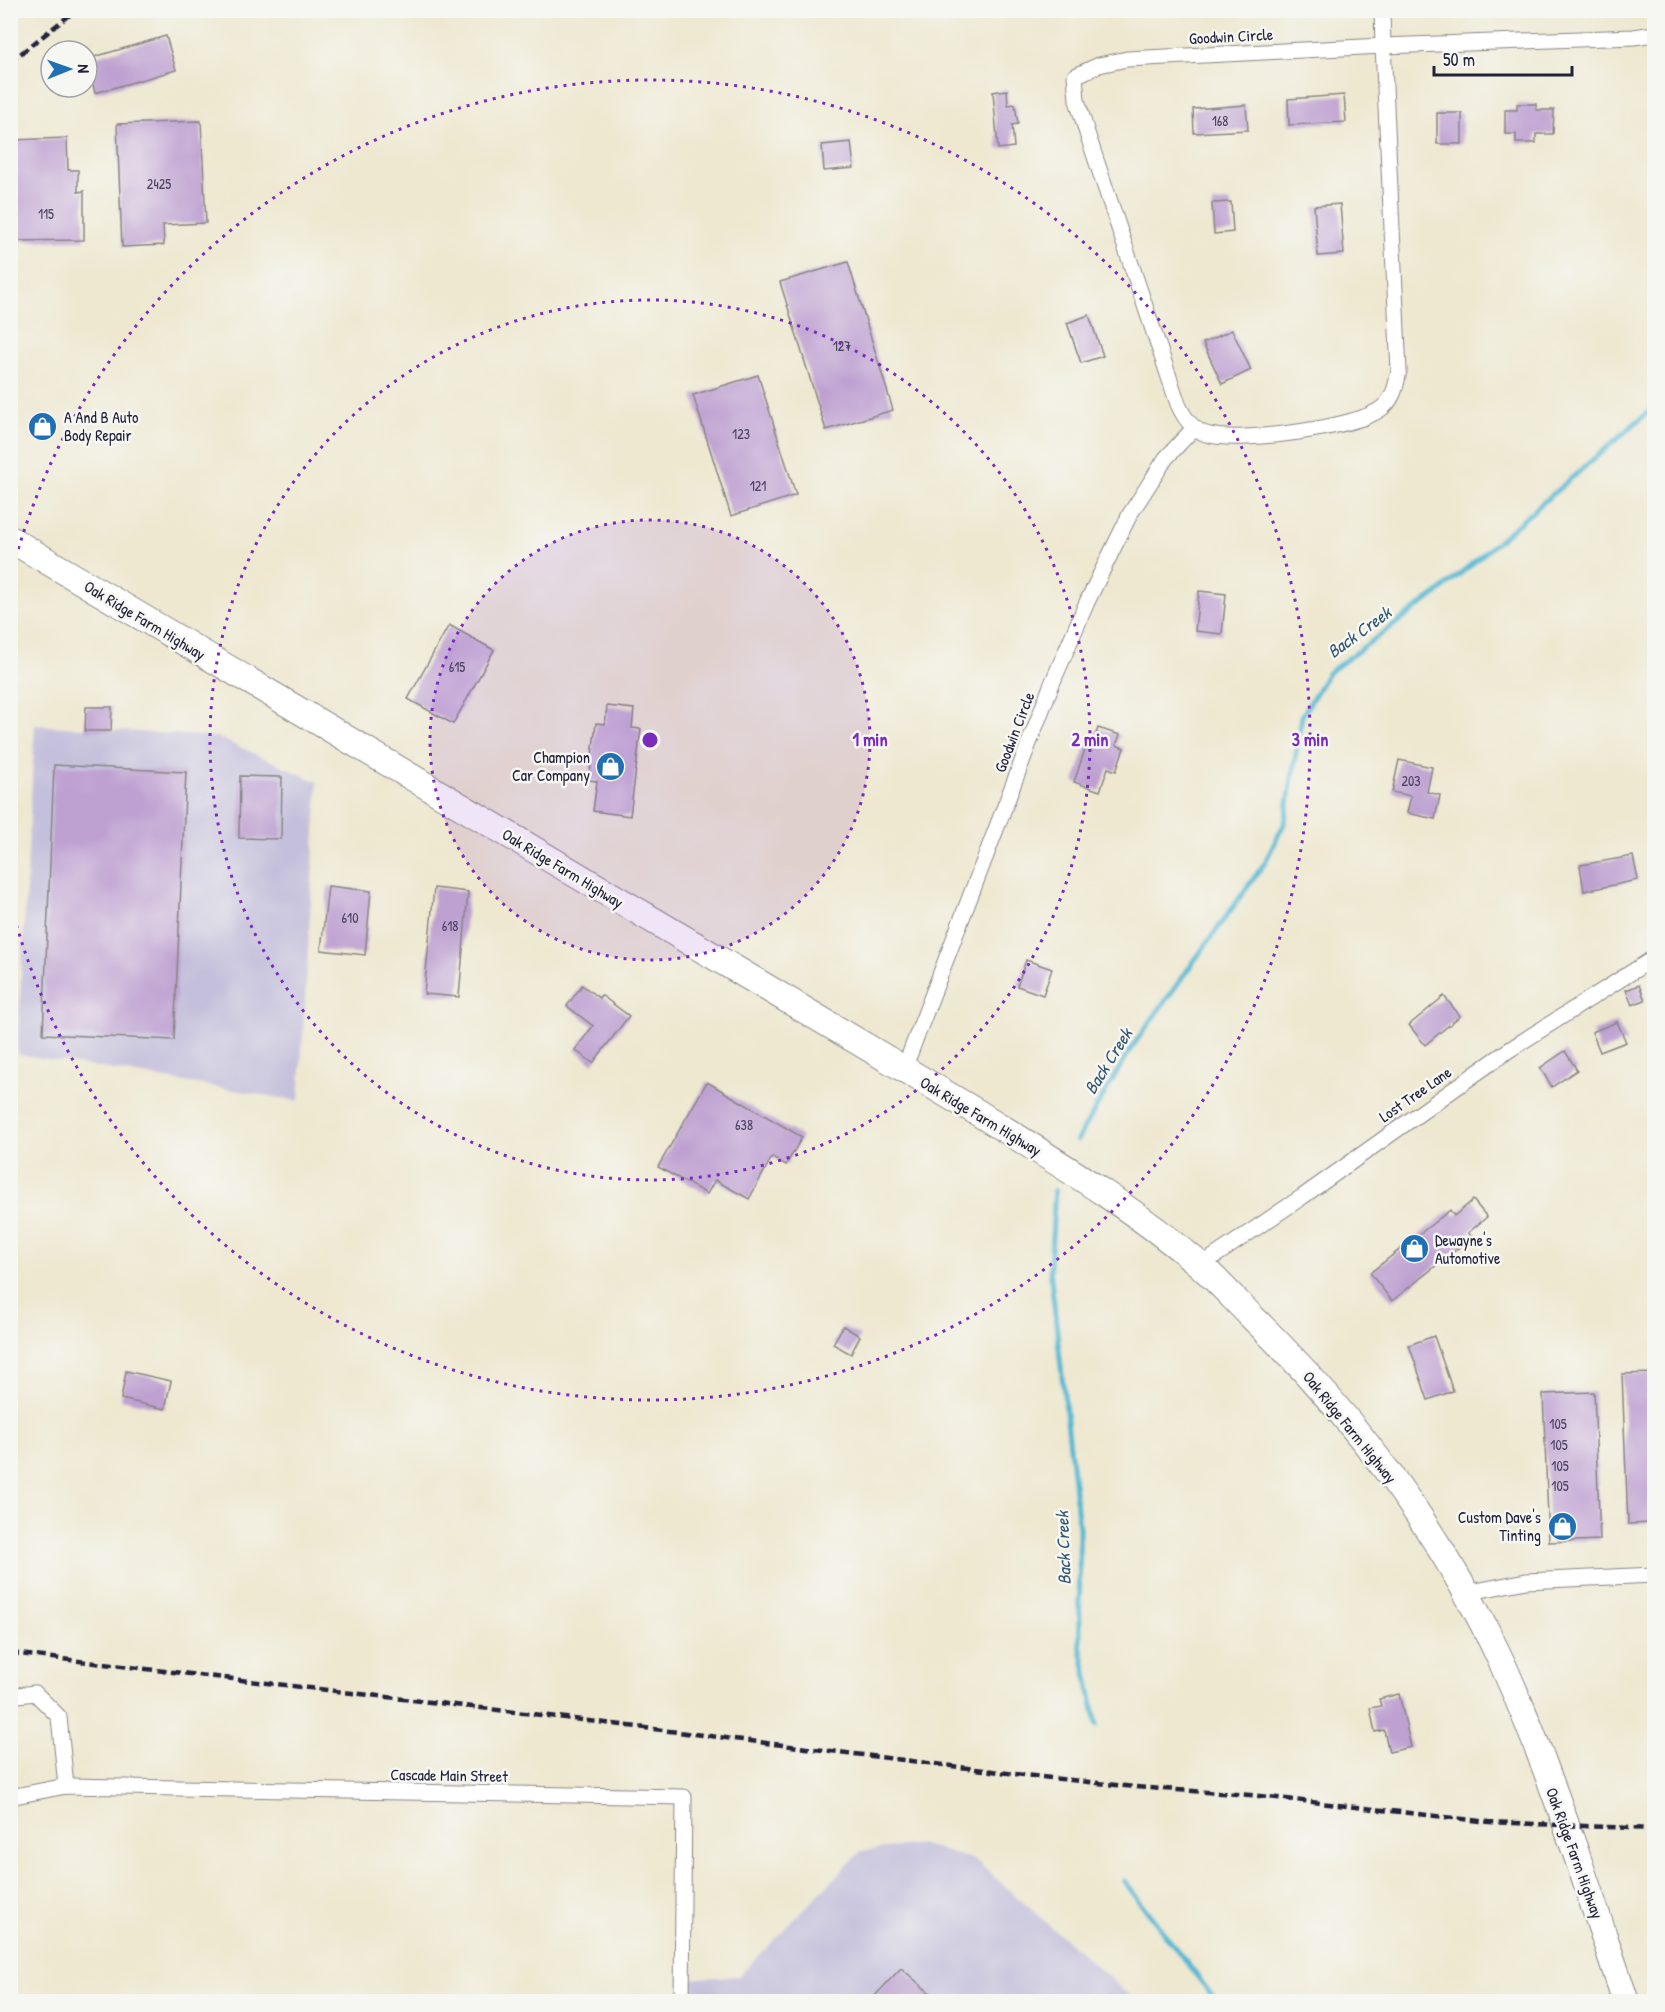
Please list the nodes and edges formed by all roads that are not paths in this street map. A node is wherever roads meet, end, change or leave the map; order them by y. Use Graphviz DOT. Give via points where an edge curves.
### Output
graph roads {
  1 [pos="1382,10"];
  2 [pos="1654,34"];
  3 [pos="1383,46"];
  4 [pos="1194,428"];
  5 [pos="10,539"];
  6 [pos="1654,958"];
  7 [pos="904,1070"];
  8 [pos="1200,1266"];
  9 [pos="1654,1575"];
  10 [pos="1466,1593"];
  11 [pos="10,1696"];
  12 [pos="66,1786"];
  13 [pos="10,1797"];
  14 [pos="682,2001"];
  15 [pos="1626,2001"];
  1 -- 3 [label="street"];
  2 -- 3 [label="street"];
  3 -- 4 [label="street" via="1399,371 1395,392 1383,408 1364,418 1298,433 1224,437"];
  3 -- 4 [label="street, Goodwin Circle" via="1127,59 1075,76 1087,133 1178,404"];
  4 -- 7 [label="street, Goodwin Circle" via="1166,458 1130,514 1087,602"];
  5 -- 7 [label="main road, Oak Ridge Farm Highway"];
  6 -- 8 [label="street, Lost Tree Lane" via="1509,1050"];
  7 -- 8 [label="main road, Oak Ridge Farm Highway" via="980,1113 1096,1188"];
  8 -- 10 [label="main road, Oak Ridge Farm Highway" via="1275,1339 1387,1468"];
  9 -- 10 [label="street" via="1526,1581"];
  10 -- 15 [label="main road, Oak Ridge Farm Highway" via="1503,1664 1531,1733"];
  11 -- 12 [label="street" via="35,1693 59,1717"];
  12 -- 13 [label="street, Cascade Main Street"];
  12 -- 14 [label="street, Cascade Main Street" via="684,1797"];
}
